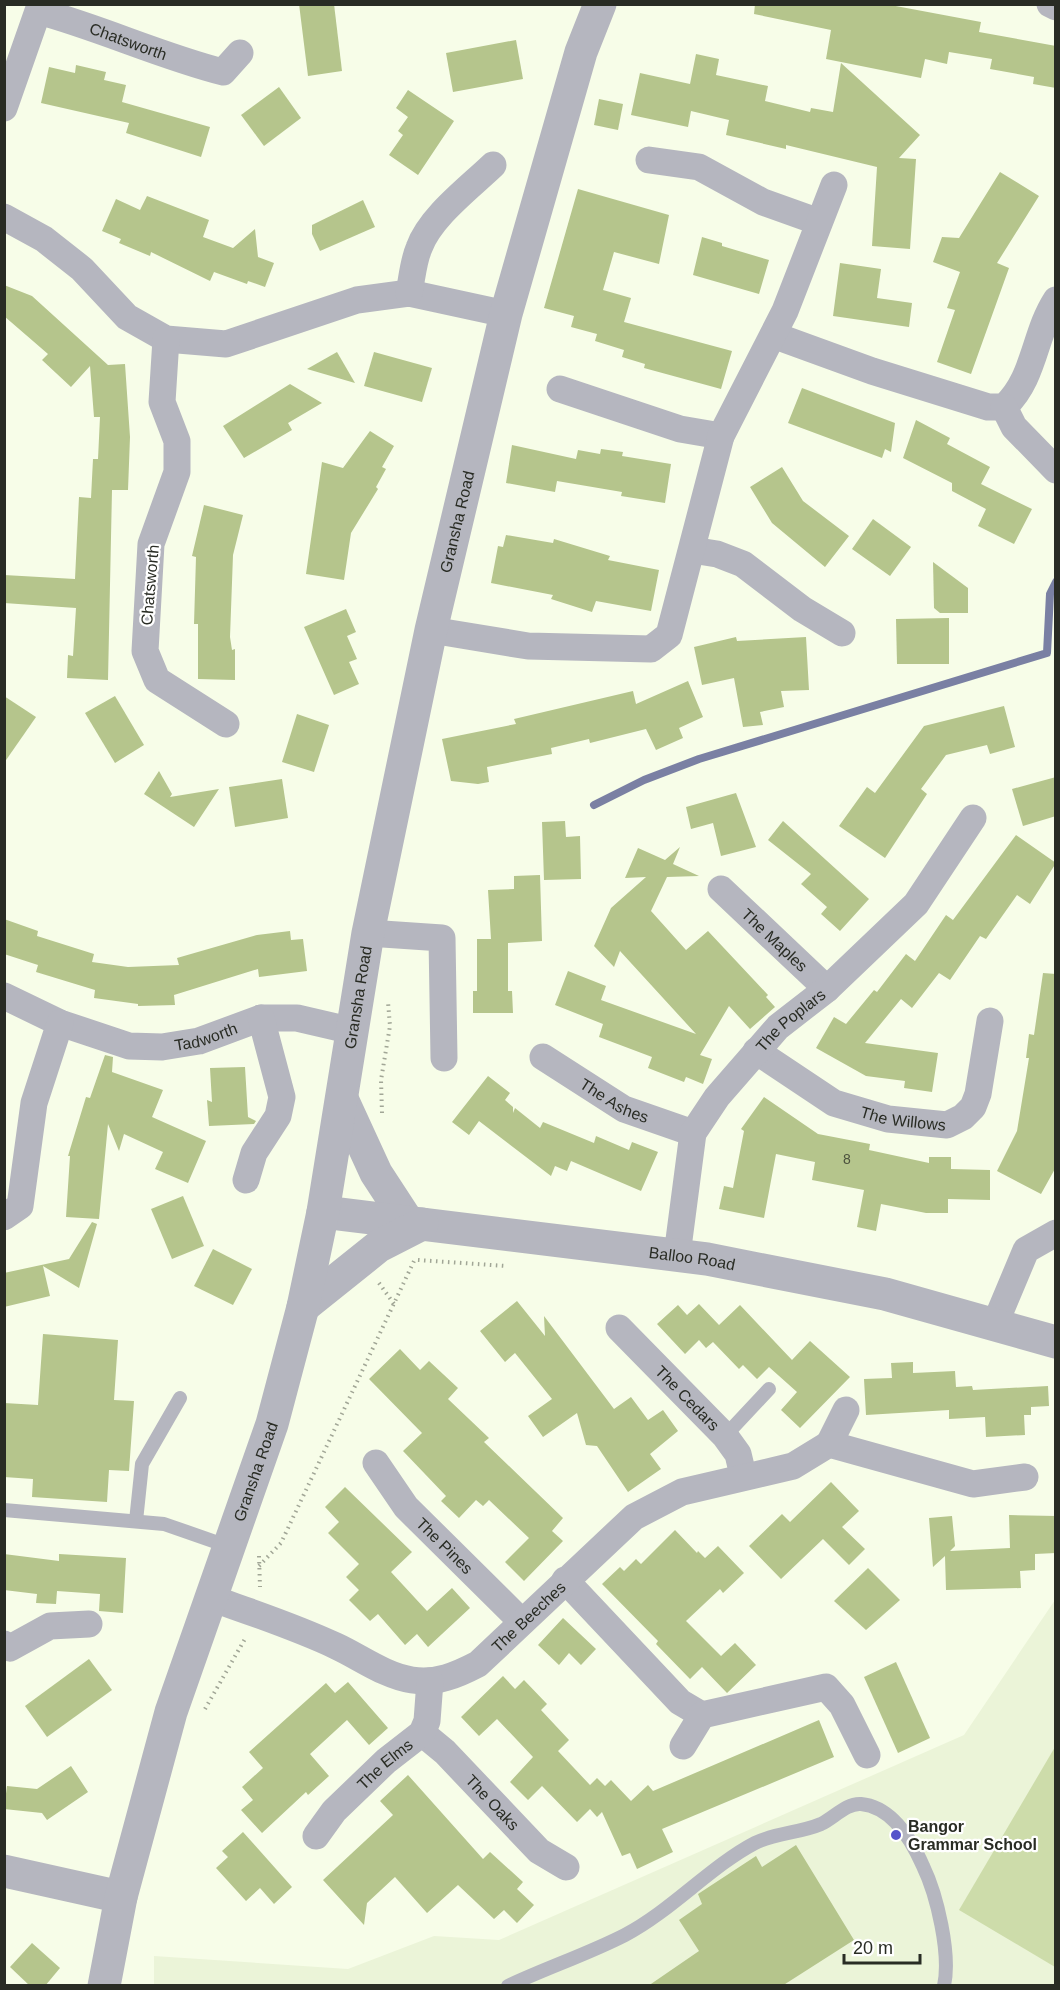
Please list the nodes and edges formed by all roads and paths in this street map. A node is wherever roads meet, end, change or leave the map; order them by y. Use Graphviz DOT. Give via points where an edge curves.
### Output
graph roads {
  1 [pos="600,4"];
  2 [pos="1050,4"];
  3 [pos="1056,7"];
  4 [pos="240,53"];
  5 [pos="4,108"];
  6 [pos="649,160"];
  7 [pos="493,165"];
  8 [pos="834,185"];
  9 [pos="4,217"];
  10 [pos="819,222"];
  11 [pos="409,293"];
  12 [pos="1056,300"];
  13 [pos="506,314"];
  14 [pos="773,335"];
  15 [pos="166,339"];
  16 [pos="560,389"];
  17 [pos="1004,407"];
  18 [pos="722,436"];
  19 [pos="1056,470"];
  20 [pos="692,549"];
  21 [pos="431,630"];
  22 [pos="842,633"];
  23 [pos="226,724"];
  24 [pos="973,818"];
  25 [pos="721,889"];
  26 [pos="368,933"];
  27 [pos="827,989"];
  28 [pos="387,995"];
  29 [pos="4,996"];
  30 [pos="261,1018"];
  31 [pos="990,1021"];
  32 [pos="60,1023"];
  33 [pos="353,1031"];
  34 [pos="756,1051"];
  35 [pos="543,1057"];
  36 [pos="444,1058"];
  37 [pos="342,1099"];
  38 [pos="383,1119"];
  39 [pos="693,1133"];
  40 [pos="246,1180"];
  41 [pos="323,1212"];
  42 [pos="4,1217"];
  43 [pos="415,1223"];
  44 [pos="1056,1233"];
  45 [pos="676,1255"];
  46 [pos="415,1260"];
  47 [pos="404,1263"];
  48 [pos="518,1267"];
  49 [pos="377,1280"];
  50 [pos="394,1304"];
  51 [pos="303,1307"];
  52 [pos="995,1324"];
  53 [pos="619,1328"];
  54 [pos="1056,1342"];
  55 [pos="769,1389"];
  56 [pos="180,1398"];
  57 [pos="846,1410"];
  58 [pos="724,1436"];
  59 [pos="829,1444"];
  60 [pos="376,1463"];
  61 [pos="744,1476"];
  62 [pos="1025,1476"];
  63 [pos="4,1510"];
  64 [pos="136,1521"];
  65 [pos="245,1546"];
  66 [pos="258,1566"];
  67 [pos="565,1580"];
  68 [pos="211,1599"];
  69 [pos="256,1614"];
  70 [pos="521,1621"];
  71 [pos="89,1624"];
  72 [pos="4,1644"];
  73 [pos="430,1681"];
  74 [pos="204,1710"];
  75 [pos="702,1715"];
  76 [pos="422,1733"];
  77 [pos="683,1746"];
  78 [pos="867,1755"];
  79 [pos="316,1836"];
  80 [pos="566,1867"];
  81 [pos="4,1871"];
  82 [pos="121,1897"];
  83 [pos="104,1986"];
  84 [pos="508,1986"];
  85 [pos="944,1986"];
  1 -- 13 [label="street, Gransha Road" via="581,51"];
  2 -- 3 [label="street"];
  4 -- 5 [label="street, Chatsworth" via="223,72 38,11"];
  6 -- 10 [label="street" via="699,167 763,202"];
  7 -- 11 [label="street" via="431,225 419,247"];
  8 -- 10 [label="street"];
  9 -- 15 [label="street" via="44,239 82,269 127,317"];
  10 -- 14 [label="street"];
  11 -- 13 [label="street"];
  11 -- 15 [label="street" via="357,300 226,344"];
  12 -- 17 [label="street" via="1025,378 1015,397"];
  13 -- 21 [label="street, Gransha Road"];
  14 -- 17 [label="street" via="883,374 988,406"];
  14 -- 18 [label="street"];
  15 -- 23 [label="street, Chatsworth" via="162,402 177,441 177,472 151,544 145,651 157,680"];
  16 -- 18 [label="street" via="680,429"];
  17 -- 19 [label="street" via="1014,427"];
  18 -- 20 [label="street"];
  20 -- 21 [label="street" via="669,635 651,649 528,646"];
  20 -- 22 [label="street" via="743,564 802,609"];
  21 -- 26 [label="street, Gransha Road"];
  24 -- 27 [label="street, The Poplars" via="916,904"];
  25 -- 27 [label="street, The Maples"];
  26 -- 33 [label="street, Gransha Road"];
  26 -- 36 [label="street" via="442,938"];
  27 -- 34 [label="street, The Poplars" via="778,1027"];
  28 -- 38 [label="path" via="390,1026 381,1080"];
  29 -- 32 [label="street, Tadworth"];
  30 -- 32 [label="street, Tadworth" via="199,1041 162,1047 129,1046"];
  30 -- 33 [label="street, Tadworth" via="297,1018"];
  30 -- 40 [label="street" via="282,1097 278,1116 254,1154"];
  31 -- 34 [label="street, The Willows" via="973,1107 947,1125 888,1119 834,1103"];
  32 -- 42 [label="street" via="34,1103 20,1206"];
  33 -- 37 [label="street, Gransha Road"];
  34 -- 39 [label="street, The Poplars"];
  35 -- 39 [label="street, The Ashes" via="624,1109"];
  37 -- 41 [label="street, Gransha Road"];
  37 -- 43 [label="street" via="376,1173"];
  39 -- 45 [label="street, The Poplars"];
  41 -- 43 [label="street, Balloo Road"];
  41 -- 51 [label="street, Gransha Road"];
  43 -- 45 [label="street, Balloo Road"];
  43 -- 51 [label="street" via="379,1246"];
  44 -- 52 [label="street" via="1026,1250"];
  45 -- 52 [label="street, Balloo Road" via="885,1294"];
  46 -- 47 [label="path"];
  46 -- 48 [label="path"];
  46 -- 50 [label="path"];
  49 -- 50 [label="path"];
  50 -- 66 [label="path" via="281,1543"];
  51 -- 65 [label="street, Gransha Road"];
  52 -- 54 [label="street, Balloo Road"];
  53 -- 58 [label="street, The Cedars"];
  55 -- 58 [label="lane"];
  56 -- 64 [label="lane" via="142,1464"];
  57 -- 59 [label="street"];
  58 -- 61 [label="street, The Cedars" via="738,1454"];
  59 -- 61 [label="street, The Beeches" via="793,1466"];
  59 -- 62 [label="street" via="973,1484"];
  60 -- 70 [label="street, The Pines" via="406,1507"];
  61 -- 67 [label="street, The Beeches" via="682,1492 634,1517"];
  63 -- 64 [label="lane"];
  64 -- 65 [label="lane" via="164,1524"];
  65 -- 66 [label="path"];
  65 -- 68 [label="street, Gransha Road"];
  66 -- 69 [label="path" via="261,1583"];
  67 -- 70 [label="street, The Beeches"];
  67 -- 75 [label="street" via="680,1702"];
  68 -- 69 [label="street, The Beeches"];
  68 -- 82 [label="street, Gransha Road" via="171,1712"];
  69 -- 73 [label="street, The Beeches" via="335,1645 394,1675"];
  69 -- 74 [label="path" via="240,1650"];
  70 -- 73 [label="street, The Beeches" via="478,1664 454,1677"];
  71 -- 72 [label="street" via="50,1626 10,1648"];
  73 -- 76 [label="street, The Elms" via="428,1721"];
  75 -- 77 [label="street"];
  75 -- 78 [label="street" via="826,1688 842,1705"];
  76 -- 79 [label="street, The Elms" via="334,1811"];
  76 -- 80 [label="street, The Oaks" via="539,1851"];
  81 -- 82 [label="street"];
  82 -- 83 [label="street, Gransha Road"];
  84 -- 85 [label="lane" via="624,1935 756,1843 823,1823 839,1811 861,1804 883,1812 900,1826 925,1869 941,1927"];
}
